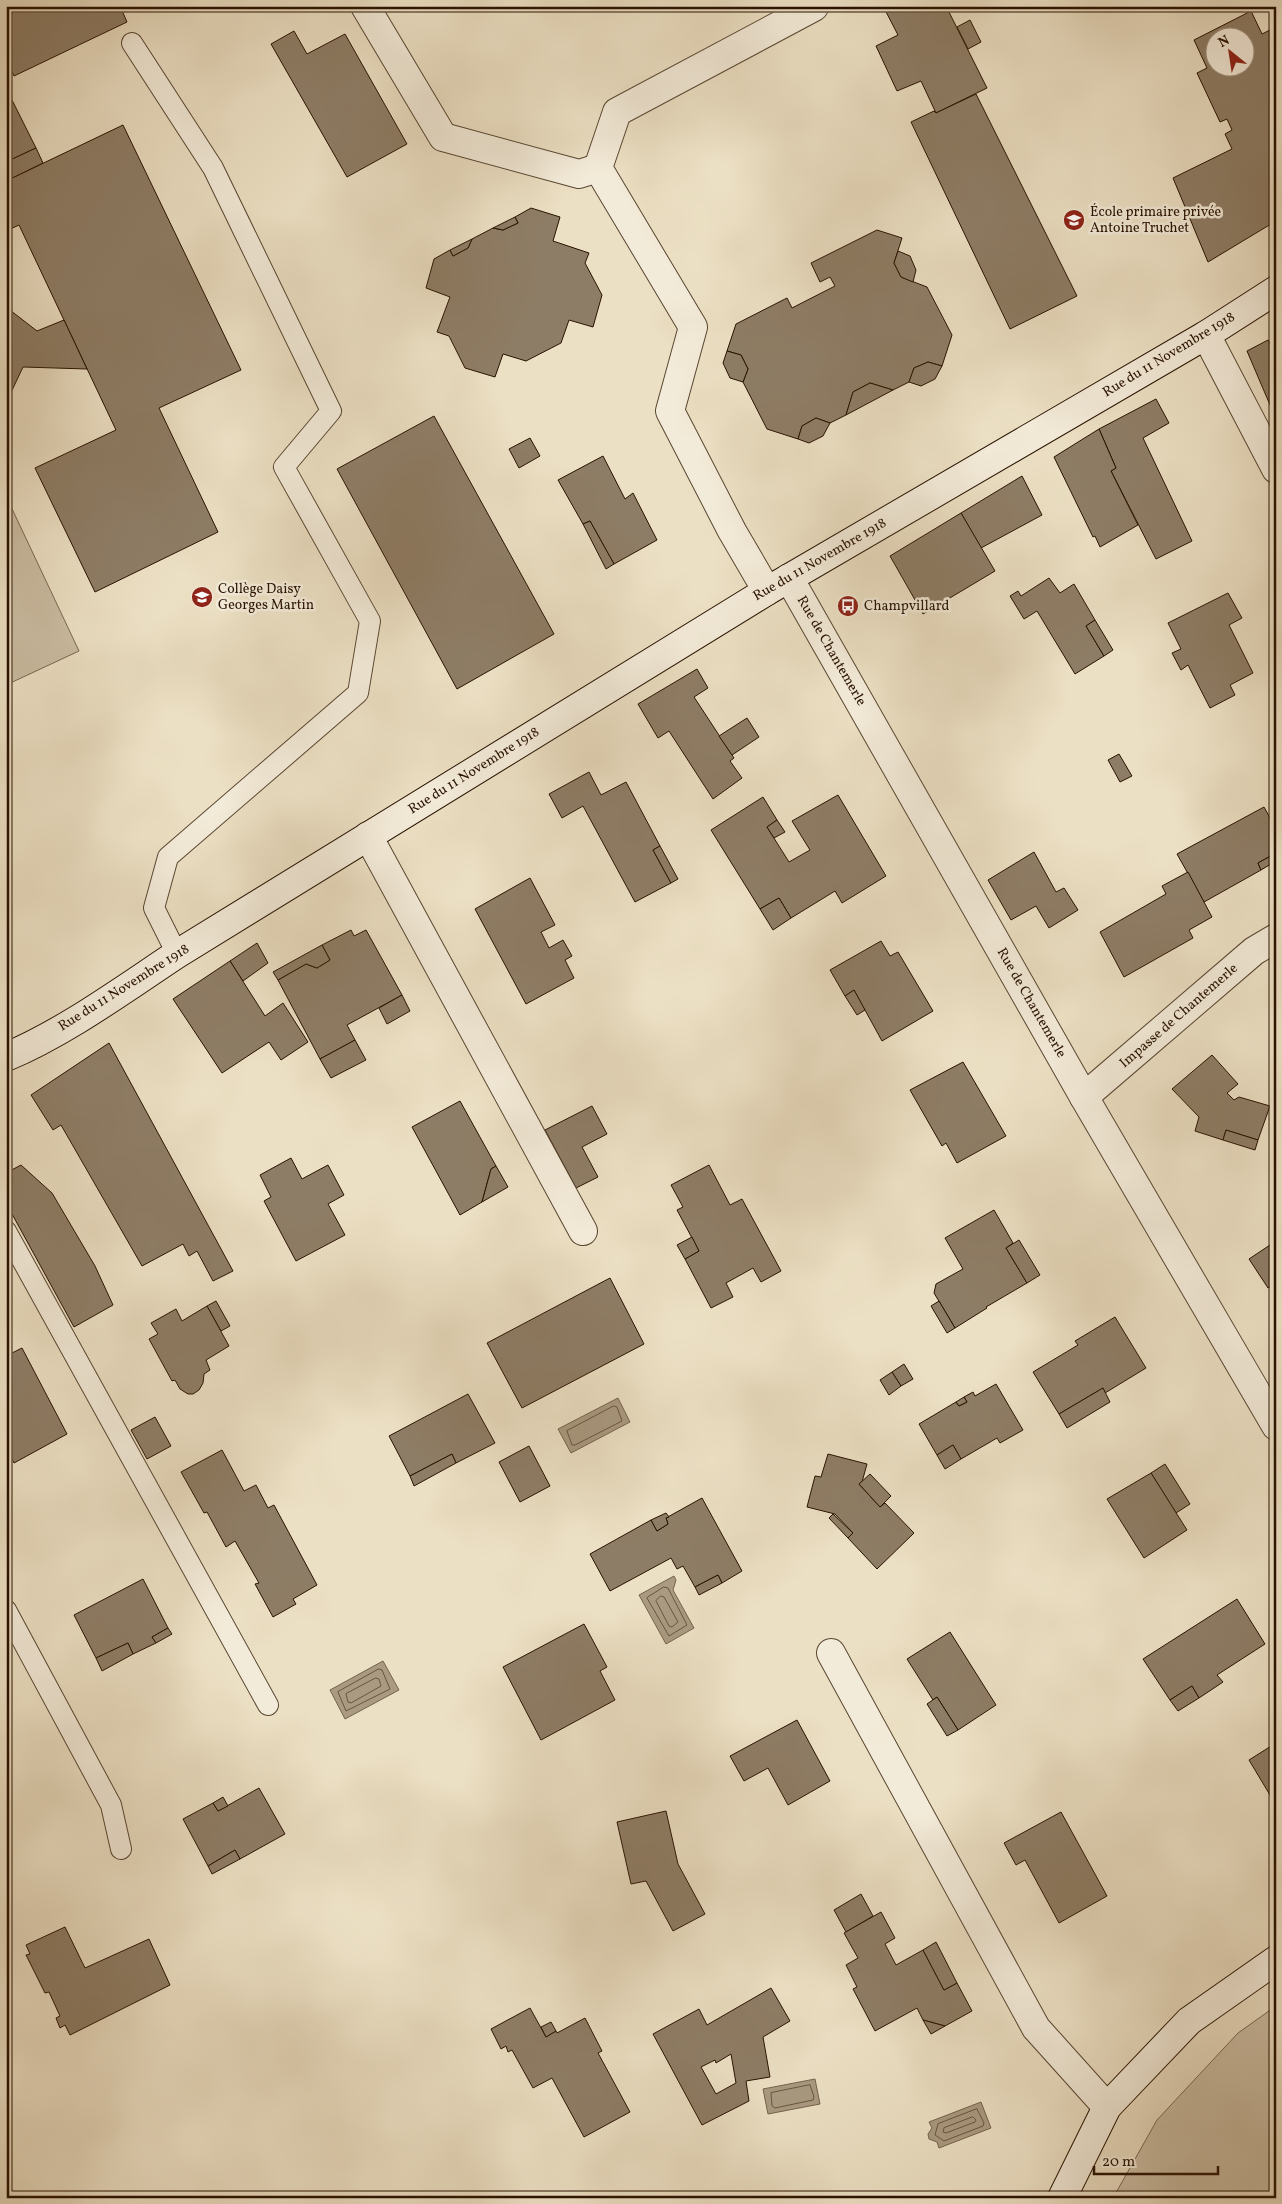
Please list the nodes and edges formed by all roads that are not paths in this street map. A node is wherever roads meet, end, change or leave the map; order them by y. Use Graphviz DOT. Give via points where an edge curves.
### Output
graph roads {
  1 [pos="365,6"];
  2 [pos="814,7"];
  3 [pos="132,42"];
  4 [pos="598,168"];
  5 [pos="1276,290"];
  6 [pos="1206,335"];
  7 [pos="1276,469"];
  8 [pos="778,584"];
  9 [pos="368,836"];
  10 [pos="1276,938"];
  11 [pos="177,954"];
  12 [pos="6,1057"];
  13 [pos="1084,1097"];
  14 [pos="6,1231"];
  15 [pos="583,1231"];
  16 [pos="1276,1426"];
  17 [pos="6,1610"];
  18 [pos="831,1653"];
  19 [pos="268,1705"];
  20 [pos="121,1849"];
  21 [pos="1276,1960"];
  22 [pos="1107,2107"];
  23 [pos="1062,2198"];
  1 -- 4 [label="street" via="443,137 579,174"];
  2 -- 4 [label="street" via="617,112"];
  3 -- 11 [label="lane" via="213,168 331,411 284,467 370,621 358,693 168,857 154,908"];
  4 -- 8 [label="street, Rue de Chantemerle" via="693,327 670,411 732,530"];
  5 -- 6 [label="street, Rue du 11 Novembre 1918"];
  6 -- 7 [label="street"];
  6 -- 8 [label="street, Rue du 11 Novembre 1918"];
  8 -- 9 [label="street, Rue du 11 Novembre 1918"];
  8 -- 13 [label="street, Rue de Chantemerle"];
  9 -- 11 [label="street, Rue du 11 Novembre 1918"];
  9 -- 15 [label="street"];
  10 -- 13 [label="street, Impasse de Chantemerle" via="1254,951"];
  11 -- 12 [label="street, Rue du 11 Novembre 1918" via="106,1001 24,1050"];
  13 -- 16 [label="street, Rue de Chantemerle"];
  14 -- 19 [label="lane"];
  17 -- 20 [label="lane" via="110,1805"];
  18 -- 22 [label="street" via="1036,2028"];
  21 -- 22 [label="street" via="1189,2021"];
  22 -- 23 [label="street"];
}
